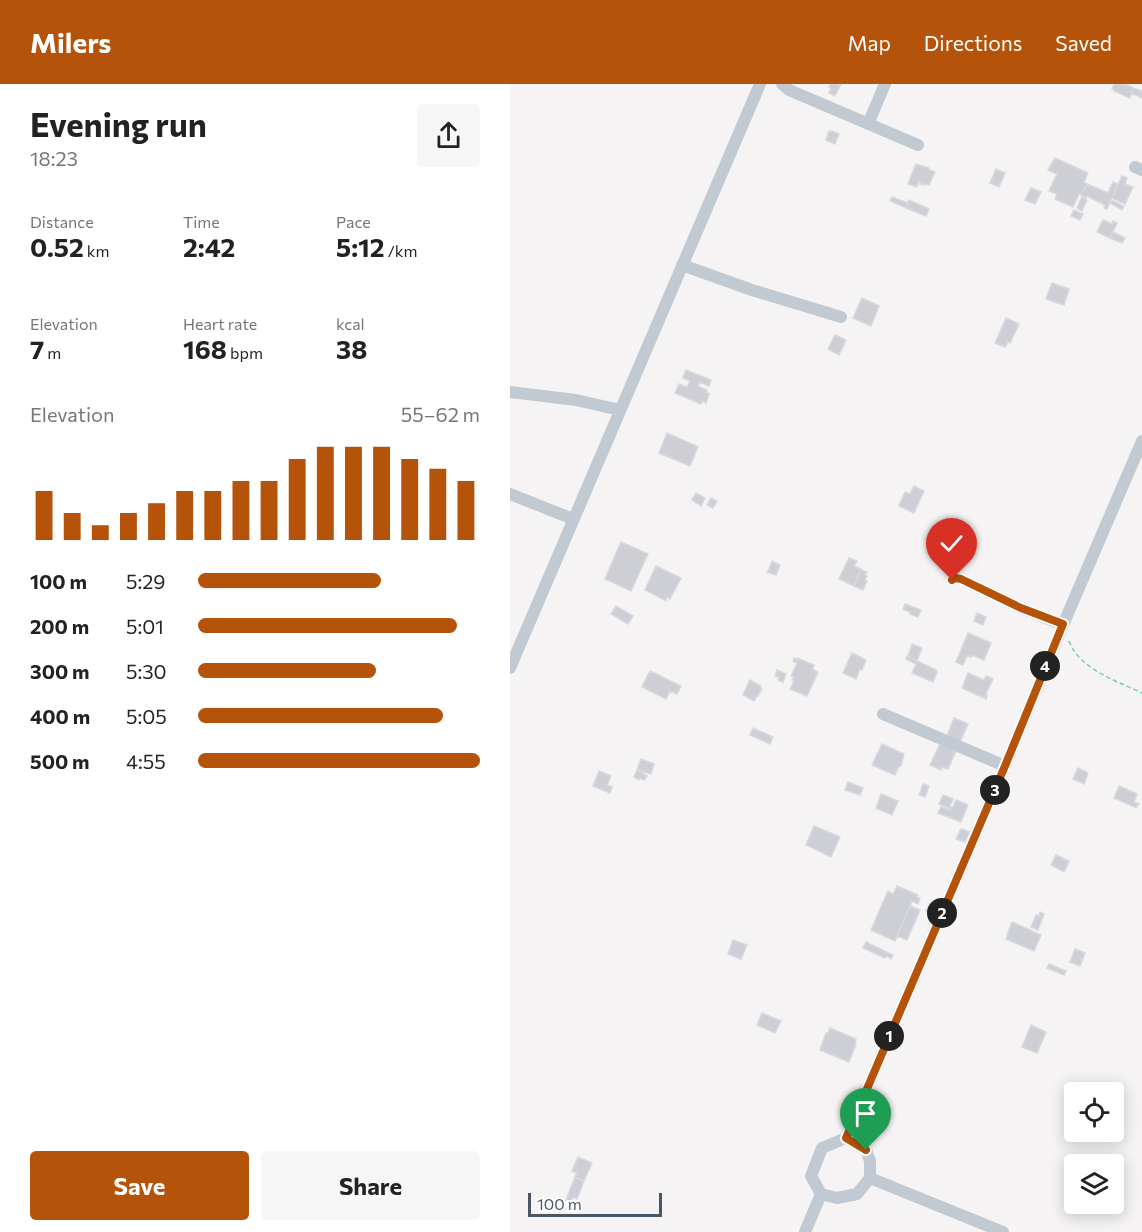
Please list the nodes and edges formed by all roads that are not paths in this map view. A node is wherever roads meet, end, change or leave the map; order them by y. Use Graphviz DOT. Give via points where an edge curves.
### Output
graph roads {
  1 [pos="760,84"];
  2 [pos="782,84"];
  3 [pos="885,84"];
  4 [pos="868,124"];
  5 [pos="918,146"];
  6 [pos="682,265"];
  7 [pos="841,317"];
  8 [pos="510,392"];
  9 [pos="620,410"];
  10 [pos="1142,441"];
  11 [pos="510,494"];
  12 [pos="573,519"];
  13 [pos="952,580"];
  14 [pos="1063,624"];
  15 [pos="510,668"];
  16 [pos="883,714"];
  17 [pos="1005,766"];
  18 [pos="846,1138"];
  19 [pos="870,1178"];
  20 [pos="821,1194"];
  21 [pos="805,1232"];
  22 [pos="1003,1232"];
  1 -- 6 [label="street"];
  2 -- 4 [label="street"];
  3 -- 4 [label="street"];
  4 -- 5 [label="street"];
  6 -- 7 [label="street"];
  6 -- 9 [label="street"];
  8 -- 9 [label="street"];
  9 -- 12 [label="street"];
  10 -- 14 [label="street"];
  11 -- 12 [label="street"];
  12 -- 15 [label="street"];
  13 -- 14 [label="street" via="961,579"];
  14 -- 17 [label="street"];
  16 -- 17 [label="street"];
  17 -- 18 [label="street"];
  18 -- 19 [label="street" via="866,1150"];
  18 -- 20 [label="street" via="822,1148 811,1176"];
  19 -- 20 [label="street" via="857,1194 837,1198"];
  19 -- 22 [label="street"];
  20 -- 21 [label="street"];
}
